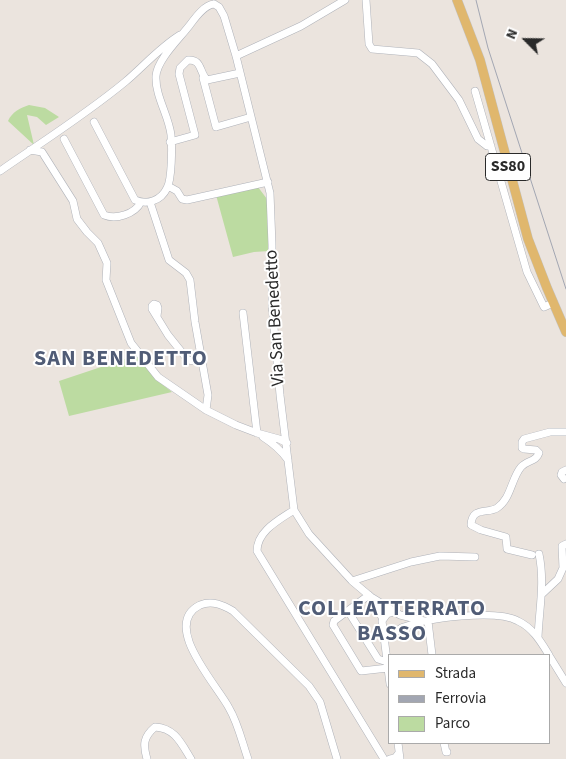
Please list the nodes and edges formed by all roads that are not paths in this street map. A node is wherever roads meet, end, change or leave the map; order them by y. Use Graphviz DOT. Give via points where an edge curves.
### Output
graph roads {
  1 [pos="345,0"];
  2 [pos="366,0"];
  3 [pos="457,0"];
  4 [pos="214,2"];
  5 [pos="184,32"];
  6 [pos="236,56"];
  7 [pos="240,73"];
  8 [pos="203,76"];
  9 [pos="476,91"];
  10 [pos="251,117"];
  11 [pos="94,122"];
  12 [pos="64,139"];
  13 [pos="170,142"];
  14 [pos="490,146"];
  15 [pos="30,150"];
  16 [pos="0,171"];
  17 [pos="268,182"];
  18 [pos="168,186"];
  19 [pos="141,202"];
  20 [pos="150,202"];
  21 [pos="553,303"];
  22 [pos="243,313"];
  23 [pos="157,316"];
  24 [pos="566,332"];
  25 [pos="202,362"];
  26 [pos="206,410"];
  27 [pos="285,430"];
  28 [pos="566,432"];
  29 [pos="257,433"];
  30 [pos="275,441"];
  31 [pos="287,443"];
  32 [pos="289,462"];
  33 [pos="566,470"];
  34 [pos="564,479"];
  35 [pos="294,510"];
  36 [pos="566,544"];
  37 [pos="475,557"];
  38 [pos="352,580"];
  39 [pos="542,594"];
  40 [pos="370,596"];
  41 [pos="348,611"];
  42 [pos="397,614"];
  43 [pos="382,618"];
  44 [pos="426,621"];
  45 [pos="383,627"];
  46 [pos="401,628"];
  47 [pos="394,633"];
  48 [pos="538,638"];
  49 [pos="389,654"];
  50 [pos="432,654"];
  51 [pos="548,654"];
  52 [pos="388,659"];
  53 [pos="551,659"];
  54 [pos="387,663"];
  55 [pos="388,670"];
  56 [pos="566,683"];
  57 [pos="444,744"];
  58 [pos="447,752"];
  59 [pos="400,756"];
  60 [pos="386,758"];
  61 [pos="147,759"];
  62 [pos="191,759"];
  63 [pos="248,759"];
  64 [pos="337,759"];
  1 -- 6 [label="street" via="301,26"];
  2 -- 14 [label="street" via="372,49 418,53 432,64 459,100 478,139"];
  3 -- 21 [label="main road, SS80" via="480,60 528,239"];
  4 -- 5 [label="street"];
  4 -- 6 [label="street, Via San Benedetto" via="224,16"];
  5 -- 13 [label="street" via="159,64 156,75 171,134"];
  5 -- 15 [label="street" via="124,83"];
  6 -- 7 [label="street, Via San Benedetto"];
  6 -- 17 [label="street" via="250,94"];
  7 -- 8 [label="street" via="211,80"];
  7 -- 10 [label="street, Via San Benedetto"];
  8 -- 10 [label="street" via="216,127"];
  8 -- 13 [label="street" via="199,62 194,59 180,68 196,135"];
  9 -- 14 [label="street"];
  10 -- 17 [label="street, Via San Benedetto"];
  11 -- 19 [label="street" via="135,200"];
  12 -- 19 [label="street" via="104,215 111,218 130,213"];
  13 -- 18 [label="street"];
  14 -- 21 [label="street" via="527,272 544,308"];
  15 -- 16 [label="street"];
  15 -- 26 [label="street" via="42,152 73,200 77,219 98,242 108,263 106,280 131,343 158,377"];
  17 -- 18 [label="street" via="187,200"];
  17 -- 27 [label="street, Via San Benedetto" via="272,212 272,305"];
  18 -- 20 [label="street" via="160,198"];
  19 -- 20 [label="street"];
  20 -- 25 [label="street" via="169,260 189,276"];
  21 -- 24 [label="main road, SS80"];
  22 -- 29 [label="street"];
  23 -- 25 [label="street" via="188,360"];
  25 -- 26 [label="street" via="208,395"];
  26 -- 29 [label="street"];
  27 -- 30 [label="street"];
  27 -- 31 [label="street, Via San Benedetto"];
  28 -- 39 [label="street" via="550,432 524,439 522,448 536,450 538,456 523,465 500,506 471,518 471,525 506,537 507,549 536,555 542,569"];
  29 -- 30 [label="street"];
  30 -- 31 [label="street"];
  30 -- 32 [label="street"];
  31 -- 32 [label="street, Via San Benedetto"];
  32 -- 35 [label="street, Via San Benedetto"];
  33 -- 34 [label="street" via="561,475"];
  35 -- 38 [label="street, Via San Benedetto" via="309,534"];
  35 -- 60 [label="street" via="261,535 257,551"];
  36 -- 39 [label="street" via="562,546 563,568 558,579"];
  37 -- 38 [label="street" via="440,556"];
  38 -- 40 [label="street, Via San Benedetto"];
  39 -- 48 [label="street"];
  40 -- 41 [label="street"];
  40 -- 42 [label="street"];
  40 -- 43 [label="street"];
  41 -- 54 [label="street" via="378,659"];
  41 -- 54 [label="street" via="333,625 359,669 363,671"];
  42 -- 43 [label="street" via="387,614"];
  42 -- 44 [label="street"];
  42 -- 46 [label="street" via="402,621"];
  43 -- 45 [label="street"];
  44 -- 46 [label="street"];
  44 -- 48 [label="street" via="464,616 504,616 518,620"];
  44 -- 50 [label="street"];
  45 -- 47 [label="street"];
  45 -- 54 [label="street"];
  46 -- 47 [label="street"];
  47 -- 49 [label="street"];
  48 -- 51 [label="street"];
  52 -- 54 [label="street"];
  53 -- 56 [label="street"];
  54 -- 55 [label="street"];
  57 -- 58 [label="street"];
  59 -- 60 [label="street"];
  61 -- 62 [label="street" via="144,738 154,726 171,730"];
  63 -- 64 [label="street" via="230,708 187,640 186,624 192,610 201,605 222,604 232,611 309,686 320,702"];
}
